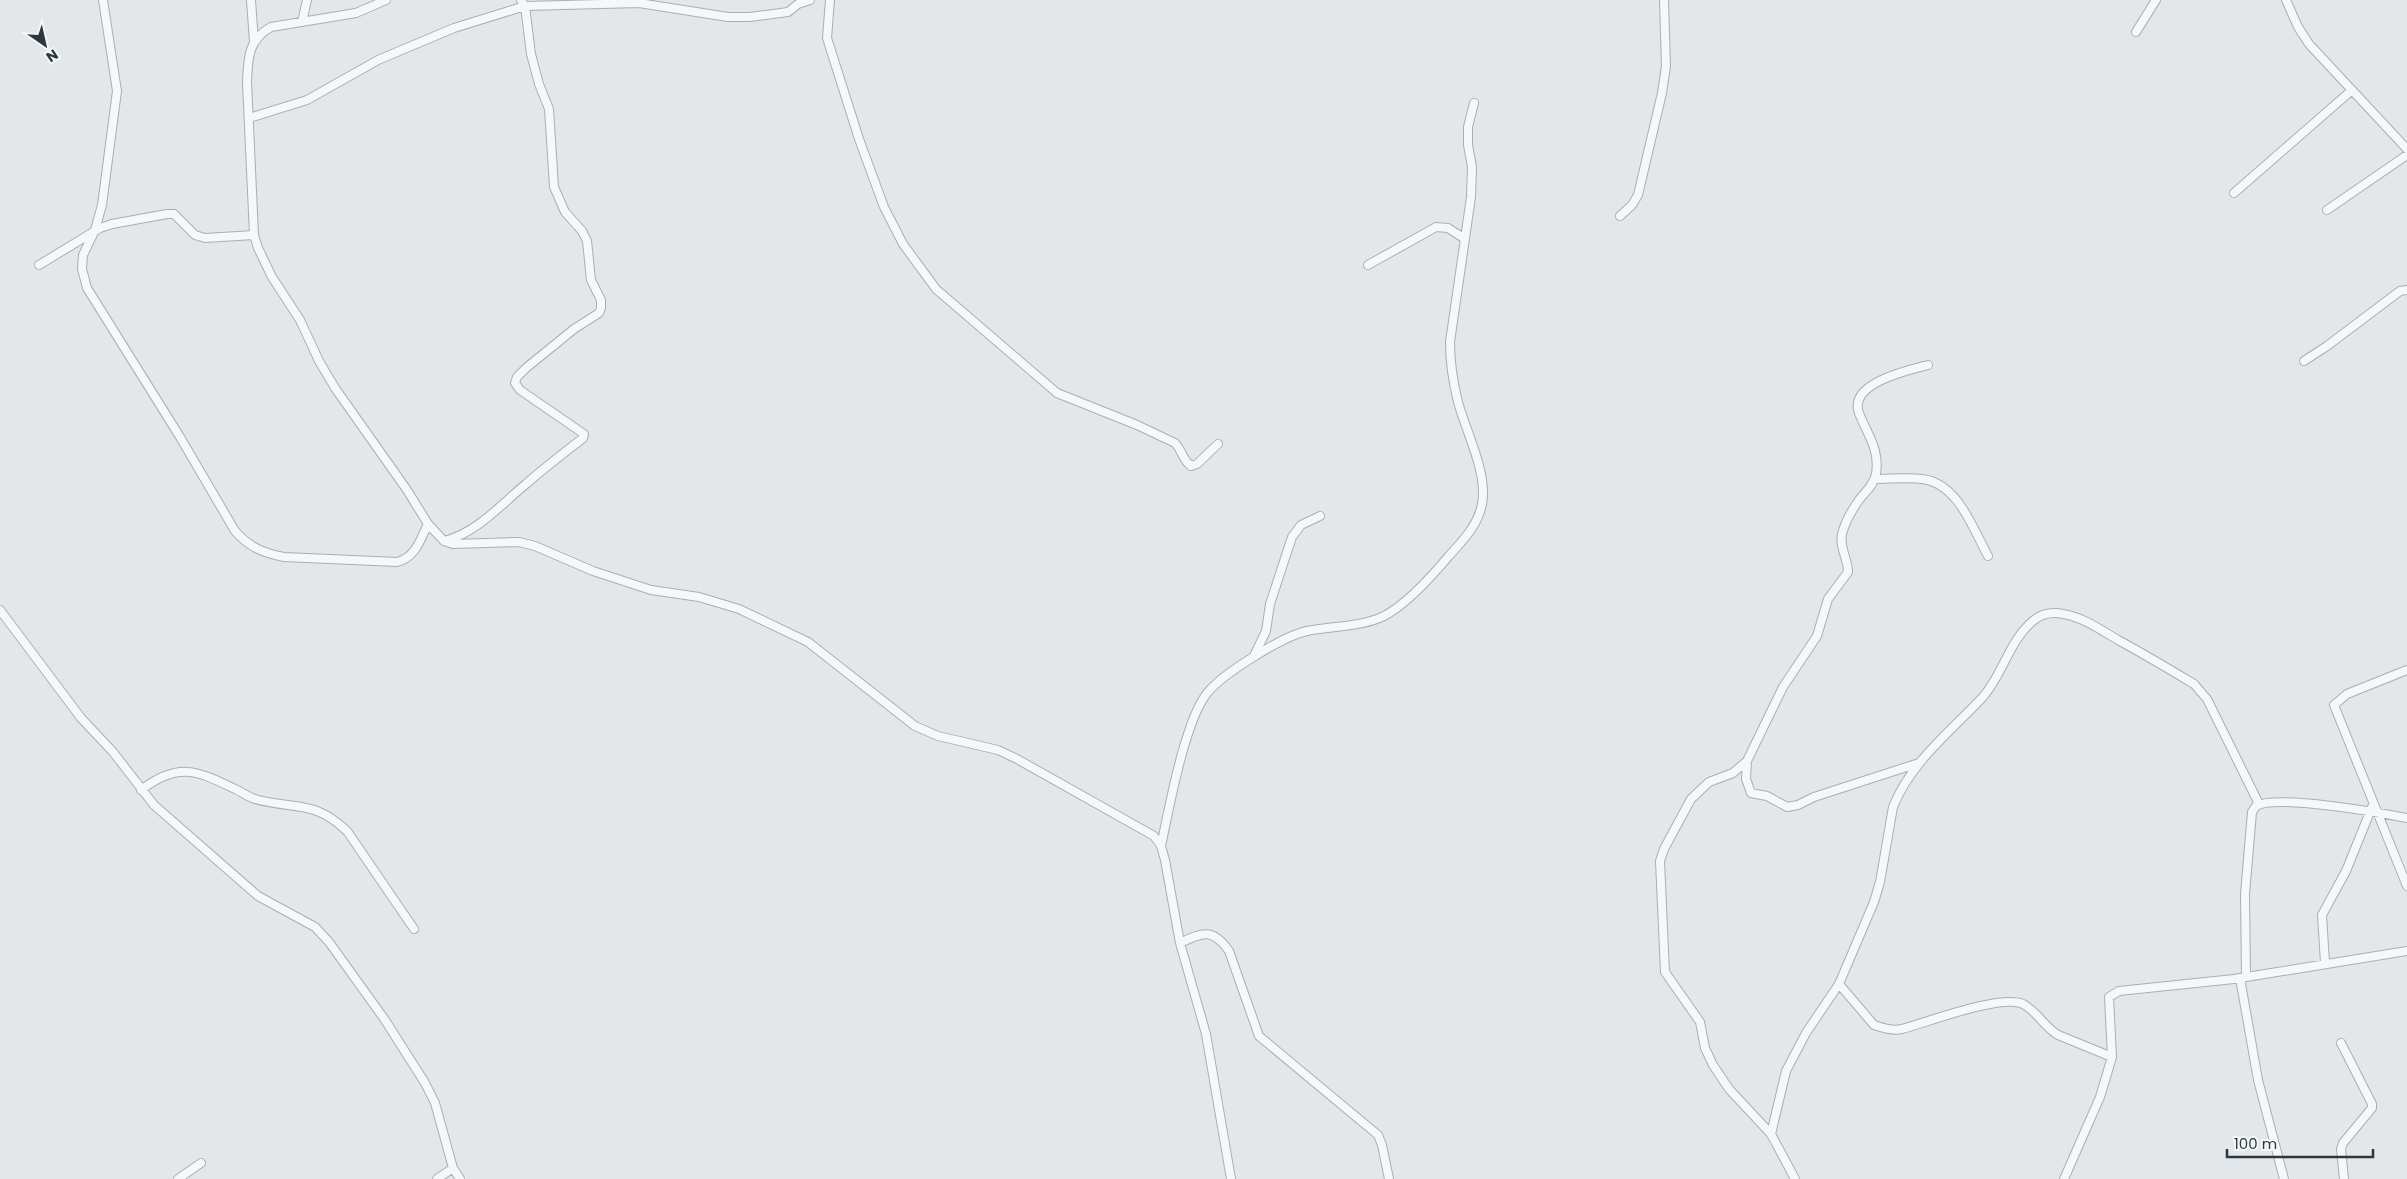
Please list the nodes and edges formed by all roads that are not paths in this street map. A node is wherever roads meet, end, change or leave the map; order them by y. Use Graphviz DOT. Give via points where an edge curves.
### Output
graph roads {
  1 [pos="103,0"];
  2 [pos="251,0"];
  3 [pos="307,0"];
  4 [pos="386,0"];
  5 [pos="810,0"];
  6 [pos="830,0"];
  7 [pos="1664,0"];
  8 [pos="2156,0"];
  9 [pos="2286,0"];
  10 [pos="523,3"];
  11 [pos="302,22"];
  12 [pos="2136,32"];
  13 [pos="254,42"];
  14 [pos="2352,90"];
  15 [pos="1474,103"];
  16 [pos="249,118"];
  17 [pos="2407,149"];
  18 [pos="2407,155"];
  19 [pos="2234,193"];
  20 [pos="2327,210"];
  21 [pos="1620,216"];
  22 [pos="95,230"];
  23 [pos="254,234"];
  24 [pos="1465,239"];
  25 [pos="39,265"];
  26 [pos="1368,265"];
  27 [pos="2407,290"];
  28 [pos="2304,360"];
  29 [pos="1928,366"];
  30 [pos="1218,444"];
  31 [pos="1875,479"];
  32 [pos="1320,516"];
  33 [pos="428,524"];
  34 [pos="444,541"];
  35 [pos="1988,556"];
  36 [pos="0,610"];
  37 [pos="1253,658"];
  38 [pos="2407,670"];
  39 [pos="1747,761"];
  40 [pos="1919,763"];
  41 [pos="141,790"];
  42 [pos="2375,803"];
  43 [pos="2259,804"];
  44 [pos="2369,811"];
  45 [pos="2379,813"];
  46 [pos="2407,818"];
  47 [pos="1161,846"];
  48 [pos="2407,886"];
  49 [pos="414,929"];
  50 [pos="1180,943"];
  51 [pos="2407,951"];
  52 [pos="2325,963"];
  53 [pos="2243,978"];
  54 [pos="1839,984"];
  55 [pos="2341,1043"];
  56 [pos="2112,1057"];
  57 [pos="1771,1134"];
  58 [pos="201,1163"];
  59 [pos="453,1168"];
  60 [pos="178,1179"];
  61 [pos="437,1179"];
  62 [pos="460,1179"];
  63 [pos="1231,1179"];
  64 [pos="1388,1179"];
  65 [pos="1795,1179"];
  66 [pos="2064,1179"];
  67 [pos="2284,1179"];
  68 [pos="2344,1179"];
  1 -- 22 [label="street" via="117,91 102,205"];
  2 -- 13 [label="street"];
  3 -- 11 [label="street"];
  4 -- 11 [label="street" via="356,13"];
  5 -- 10 [label="street" via="788,12 750,17 638,3"];
  6 -- 30 [label="street" via="827,38 859,139 884,207 903,244 936,289 1056,393 1175,444 1191,466"];
  7 -- 21 [label="street" via="1666,66 1662,94 1638,195"];
  8 -- 12 [label="street"];
  9 -- 14 [label="street" via="2304,37"];
  10 -- 16 [label="street" via="378,60 307,100"];
  10 -- 34 [label="street" via="539,84 549,109 554,187 565,212 587,241 591,280 601,300 601,308 599,313 526,368 515,383 520,390 584,434 500,509 468,532"];
  11 -- 13 [label="street" via="270,27"];
  13 -- 16 [label="street" via="248,61"];
  14 -- 17 [label="street"];
  14 -- 19 [label="street"];
  15 -- 24 [label="street" via="1468,127 1472,197"];
  16 -- 23 [label="street"];
  18 -- 20 [label="street"];
  22 -- 23 [label="street" via="112,224 174,214 195,235 205,238"];
  22 -- 25 [label="street"];
  22 -- 33 [label="street" via="83,256 82,269 87,288 244,542 254,549 284,557 397,562 412,554"];
  23 -- 33 [label="street" via="264,262 300,320 335,388"];
  24 -- 26 [label="street" via="1448,228 1436,227"];
  24 -- 37 [label="street" via="1451,326 1450,364 1483,489 1477,520 1435,572 1397,608 1366,622 1291,635"];
  27 -- 28 [label="street" via="2400,291"];
  29 -- 31 [label="street" via="1884,378 1860,397 1859,412 1874,443"];
  31 -- 35 [label="street" via="1922,479 1940,486 1954,496"];
  31 -- 39 [label="street" via="1842,534 1848,572 1828,600 1817,636 1783,687"];
  32 -- 37 [label="street" via="1302,525 1292,537 1270,604 1266,631"];
  33 -- 34 [label="street"];
  34 -- 47 [label="street" via="461,546 519,542 651,590 699,597 739,609 808,642 915,726 938,736 998,750 1017,758 1146,830"];
  36 -- 41 [label="street" via="81,718 113,752"];
  37 -- 47 [label="street" via="1219,682 1202,701 1174,789"];
  38 -- 42 [label="street" via="2347,694 2334,705"];
  39 -- 40 [label="street" via="1746,779 1751,793 1768,796 1787,806"];
  39 -- 57 [label="street" via="1734,773 1715,779 1700,789 1684,810 1664,850 1660,861 1664,965 1669,981 1700,1022 1713,1065 1729,1089"];
  40 -- 43 [label="street" via="1983,697 2026,629 2043,614 2053,612 2078,618 2098,628 2200,690"];
  40 -- 54 [label="street" via="1892,807 1880,882"];
  41 -- 49 [label="street" via="157,777 187,771 209,776 254,799 313,808 347,830"];
  41 -- 59 [label="street" via="258,896 315,928 329,942 425,1083 435,1103"];
  42 -- 44 [label="street"];
  42 -- 45 [label="street"];
  43 -- 44 [label="street" via="2346,807"];
  43 -- 53 [label="street" via="2252,812 2245,894"];
  44 -- 45 [label="street"];
  44 -- 52 [label="street" via="2346,870 2322,914"];
  45 -- 46 [label="street"];
  45 -- 48 [label="street"];
  47 -- 50 [label="street"];
  50 -- 63 [label="street" via="1206,1034"];
  50 -- 64 [label="street" via="1210,933 1221,939 1229,951 1258,1036 1378,1135"];
  51 -- 52 [label="street"];
  52 -- 53 [label="street"];
  53 -- 56 [label="street" via="2111,994"];
  53 -- 67 [label="street" via="2258,1080"];
  54 -- 56 [label="street" via="1874,1025 1880,1027 1902,1029 1985,1005 2016,1002 2031,1010 2050,1030"];
  54 -- 57 [label="street" via="1806,1033 1786,1071"];
  55 -- 68 [label="street" via="2372,1104 2343,1143"];
  56 -- 66 [label="street" via="2100,1097"];
  57 -- 65 [label="street"];
  58 -- 60 [label="street"];
  59 -- 61 [label="street"];
  59 -- 62 [label="street"];
}
